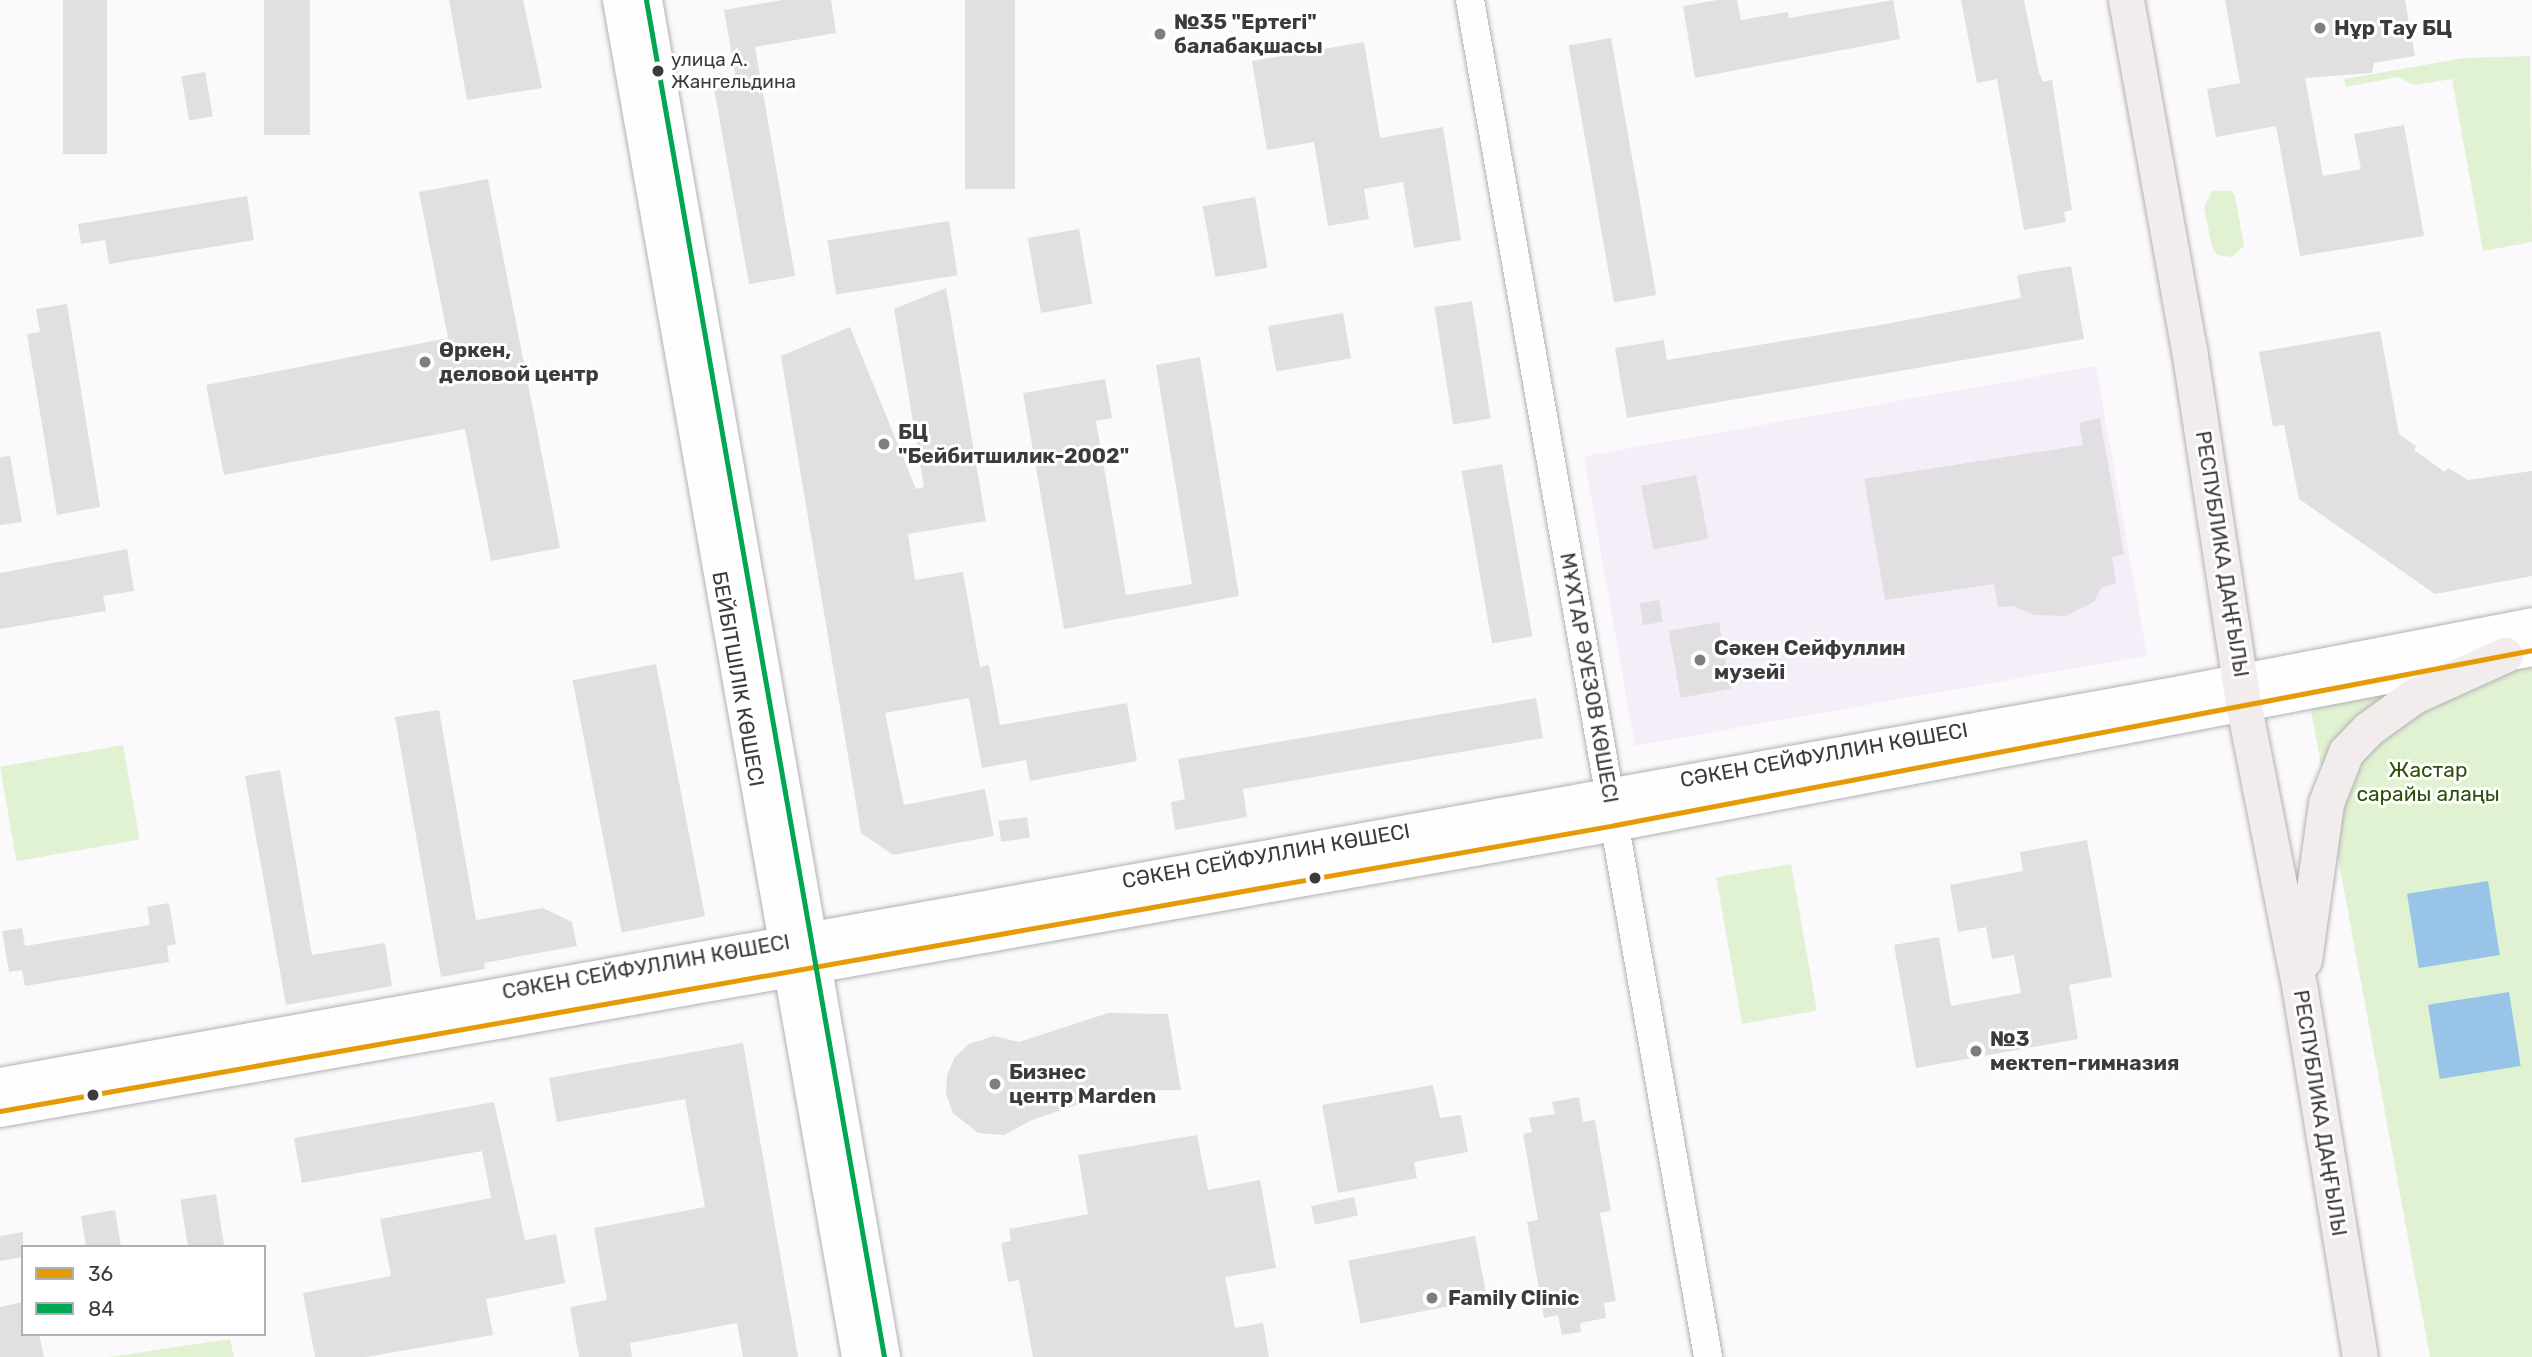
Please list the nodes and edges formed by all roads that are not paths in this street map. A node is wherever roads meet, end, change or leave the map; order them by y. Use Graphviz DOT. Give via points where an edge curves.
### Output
graph roads {
  1 [pos="619,0"];
  2 [pos="646,0"];
  3 [pos="1470,0"];
  4 [pos="2126,0"];
  5 [pos="2532,624"];
  6 [pos="2519,652"];
  7 [pos="2243,693"];
  8 [pos="1612,810"];
  9 [pos="800,955"];
  10 [pos="2300,991"];
  11 [pos="0,1084"];
  12 [pos="0,1111"];
  13 [pos="858,1357"];
  14 [pos="884,1357"];
  15 [pos="1708,1357"];
  16 [pos="2360,1357"];
  1 -- 9 [label="main road, БЕЙБІТШІЛІК КӨШЕСІ"];
  2 -- 9 [label="main road, БЕЙБІТШІЛІК КӨШЕСІ"];
  3 -- 8 [label="street, МҰХТАР ӘУЕЗОВ КӨШЕСІ"];
  4 -- 7 [label="main road, РЕСПУБЛИКА ДАҢҒЫЛЫ" via="2189,349"];
  5 -- 7 [label="main road, СӘКЕН СЕЙФУЛЛИН КӨШЕСІ"];
  6 -- 7 [label="main road, СӘКЕН СЕЙФУЛЛИН КӨШЕСІ"];
  6 -- 10 [label="main road" via="2414,696 2368,729 2338,764 2326,803"];
  7 -- 8 [label="main road, СӘКЕН СЕЙФУЛЛИН КӨШЕСІ"];
  7 -- 10 [label="main road, РЕСПУБЛИКА ДАҢҒЫЛЫ"];
  8 -- 9 [label="main road, СӘКЕН СЕЙФУЛЛИН КӨШЕСІ"];
  8 -- 15 [label="street, МҰХТАР ӘУЕЗОВ КӨШЕСІ"];
  9 -- 11 [label="main road, СӘКЕН СЕЙФУЛЛИН КӨШЕСІ"];
  9 -- 12 [label="main road, СӘКЕН СЕЙФУЛЛИН КӨШЕСІ"];
  9 -- 13 [label="main road, БЕЙБІТШІЛІК КӨШЕСІ"];
  9 -- 14 [label="main road, БЕЙБІТШІЛІК КӨШЕСІ"];
  10 -- 16 [label="main road, РЕСПУБЛИКА ДАҢҒЫЛЫ"];
}
